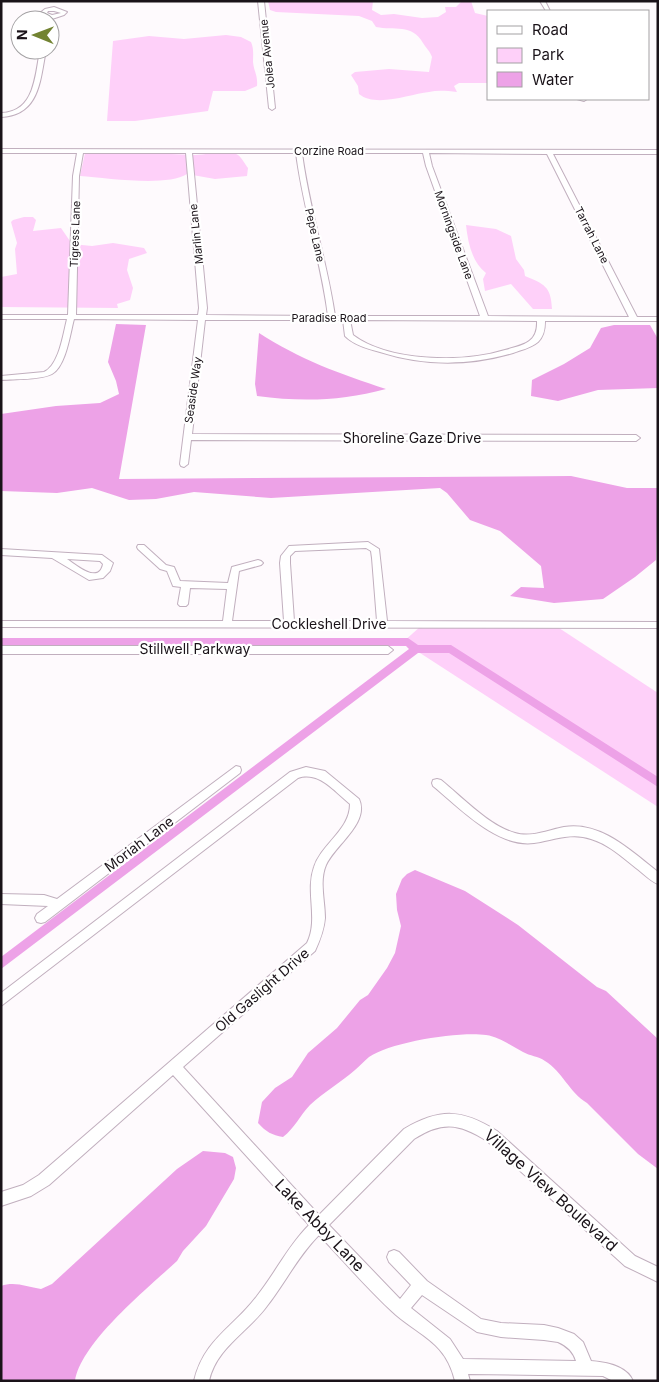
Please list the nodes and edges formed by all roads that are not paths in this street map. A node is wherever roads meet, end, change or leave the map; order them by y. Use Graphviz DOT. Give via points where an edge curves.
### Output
graph roads {
  1 [pos="261,1"];
  2 [pos="41,60"];
  3 [pos="272,108"];
  4 [pos="1,115"];
  5 [pos="1,150"];
  6 [pos="190,151"];
  7 [pos="299,151"];
  8 [pos="80,152"];
  9 [pos="426,152"];
  10 [pos="549,152"];
  11 [pos="658,152"];
  12 [pos="1,317"];
  13 [pos="71,317"];
  14 [pos="203,317"];
  15 [pos="332,318"];
  16 [pos="346,318"];
  17 [pos="485,319"];
  18 [pos="541,319"];
  19 [pos="634,319"];
  20 [pos="658,319"];
  21 [pos="1,378"];
  22 [pos="187,437"];
  23 [pos="636,438"];
  24 [pos="184,464"];
  25 [pos="141,547"];
  26 [pos="1,552"];
  27 [pos="54,556"];
  28 [pos="258,563"];
  29 [pos="186,584"];
  30 [pos="233,586"];
  31 [pos="183,604"];
  32 [pos="1,624"];
  33 [pos="228,624"];
  34 [pos="289,624"];
  35 [pos="382,624"];
  36 [pos="658,625"];
  37 [pos="1,650"];
  38 [pos="388,650"];
  39 [pos="236,770"];
  40 [pos="437,783"];
  41 [pos="658,879"];
  42 [pos="1,899"];
  43 [pos="57,904"];
  44 [pos="41,918"];
  45 [pos="1,1000"];
  46 [pos="174,1067"];
  47 [pos="1,1199"];
  48 [pos="318,1224"];
  49 [pos="394,1258"];
  50 [pos="658,1275"];
  51 [pos="421,1284"];
  52 [pos="401,1310"];
  53 [pos="585,1369"];
  54 [pos="462,1374"];
  55 [pos="201,1381"];
  56 [pos="626,1381"];
  1 -- 3 [label="street, Jolea Avenue"];
  2 -- 4 [label="street" via="26,106"];
  5 -- 8 [label="street, Corzine Road"];
  6 -- 7 [label="street, Corzine Road"];
  6 -- 8 [label="street, Corzine Road"];
  6 -- 14 [label="street, Marlin Lane"];
  7 -- 9 [label="street, Corzine Road"];
  7 -- 15 [label="street, Pepe Lane"];
  8 -- 13 [label="street, Tigress Lane" via="76,176"];
  9 -- 10 [label="street, Corzine Road"];
  9 -- 17 [label="street, Morningside Lane"];
  10 -- 11 [label="street, Corzine Road"];
  10 -- 19 [label="street, Tarrah Lane"];
  12 -- 13 [label="street, Paradise Road"];
  13 -- 14 [label="street, Paradise Road"];
  13 -- 21 [label="street, Tigress Lane" via="59,361 52,371 35,376"];
  14 -- 15 [label="street, Paradise Road"];
  14 -- 22 [label="street, Seaside Way"];
  15 -- 16 [label="street, Paradise Road"];
  16 -- 17 [label="street, Paradise Road"];
  16 -- 18 [label="street" via="350,336 360,343 404,356 453,360 492,356 528,345 538,338"];
  17 -- 18 [label="street, Paradise Road"];
  18 -- 19 [label="street, Paradise Road"];
  19 -- 20 [label="street, Paradise Road"];
  22 -- 23 [label="street, Shoreline Gaze Drive"];
  22 -- 24 [label="street, Seaside Way"];
  25 -- 29 [label="street" via="163,567 171,569 176,584"];
  26 -- 27 [label="street"];
  27 -- 27 [label="street" via="102,558 108,563 107,569 100,576 89,576"];
  28 -- 30 [label="street" via="235,569"];
  29 -- 30 [label="street"];
  29 -- 31 [label="street"];
  30 -- 33 [label="street"];
  32 -- 33 [label="street, Cockleshell Drive"];
  33 -- 34 [label="street, Cockleshell Drive"];
  34 -- 35 [label="street, Cockleshell Drive"];
  34 -- 35 [label="street" via="285,563 292,548 368,545 377,558"];
  35 -- 36 [label="street, Cockleshell Drive"];
  37 -- 38 [label="street, Stillwell Parkway"];
  39 -- 43 [label="street, Moriah Lane"];
  40 -- 41 [label="street" via="499,831 513,838 527,840 572,831 589,832 610,843"];
  42 -- 43 [label="street" via="44,900"];
  43 -- 44 [label="street, Moriah Lane"];
  45 -- 46 [label="street, Old Gaslight Drive" via="294,775 306,771 321,774 352,798 356,810 319,869 319,929 316,940"];
  46 -- 47 [label="street, Old Gaslight Drive" via="44,1180 26,1191"];
  46 -- 48 [label="street, Lake Abby Lane"];
  48 -- 50 [label="street, Village View Boulevard" via="408,1134 423,1124 459,1119 477,1125 492,1136 630,1261"];
  48 -- 52 [label="street, Lake Abby Lane"];
  48 -- 55 [label="street, Village View Boulevard" via="291,1255 260,1305 212,1354 203,1369"];
  49 -- 51 [label="street"];
  51 -- 52 [label="street"];
  51 -- 53 [label="street" via="486,1329 550,1334 572,1342 579,1348"];
  52 -- 54 [label="street, Lake Abby Lane" via="446,1344"];
  53 -- 54 [label="street"];
  53 -- 56 [label="street" via="604,1369"];
}
